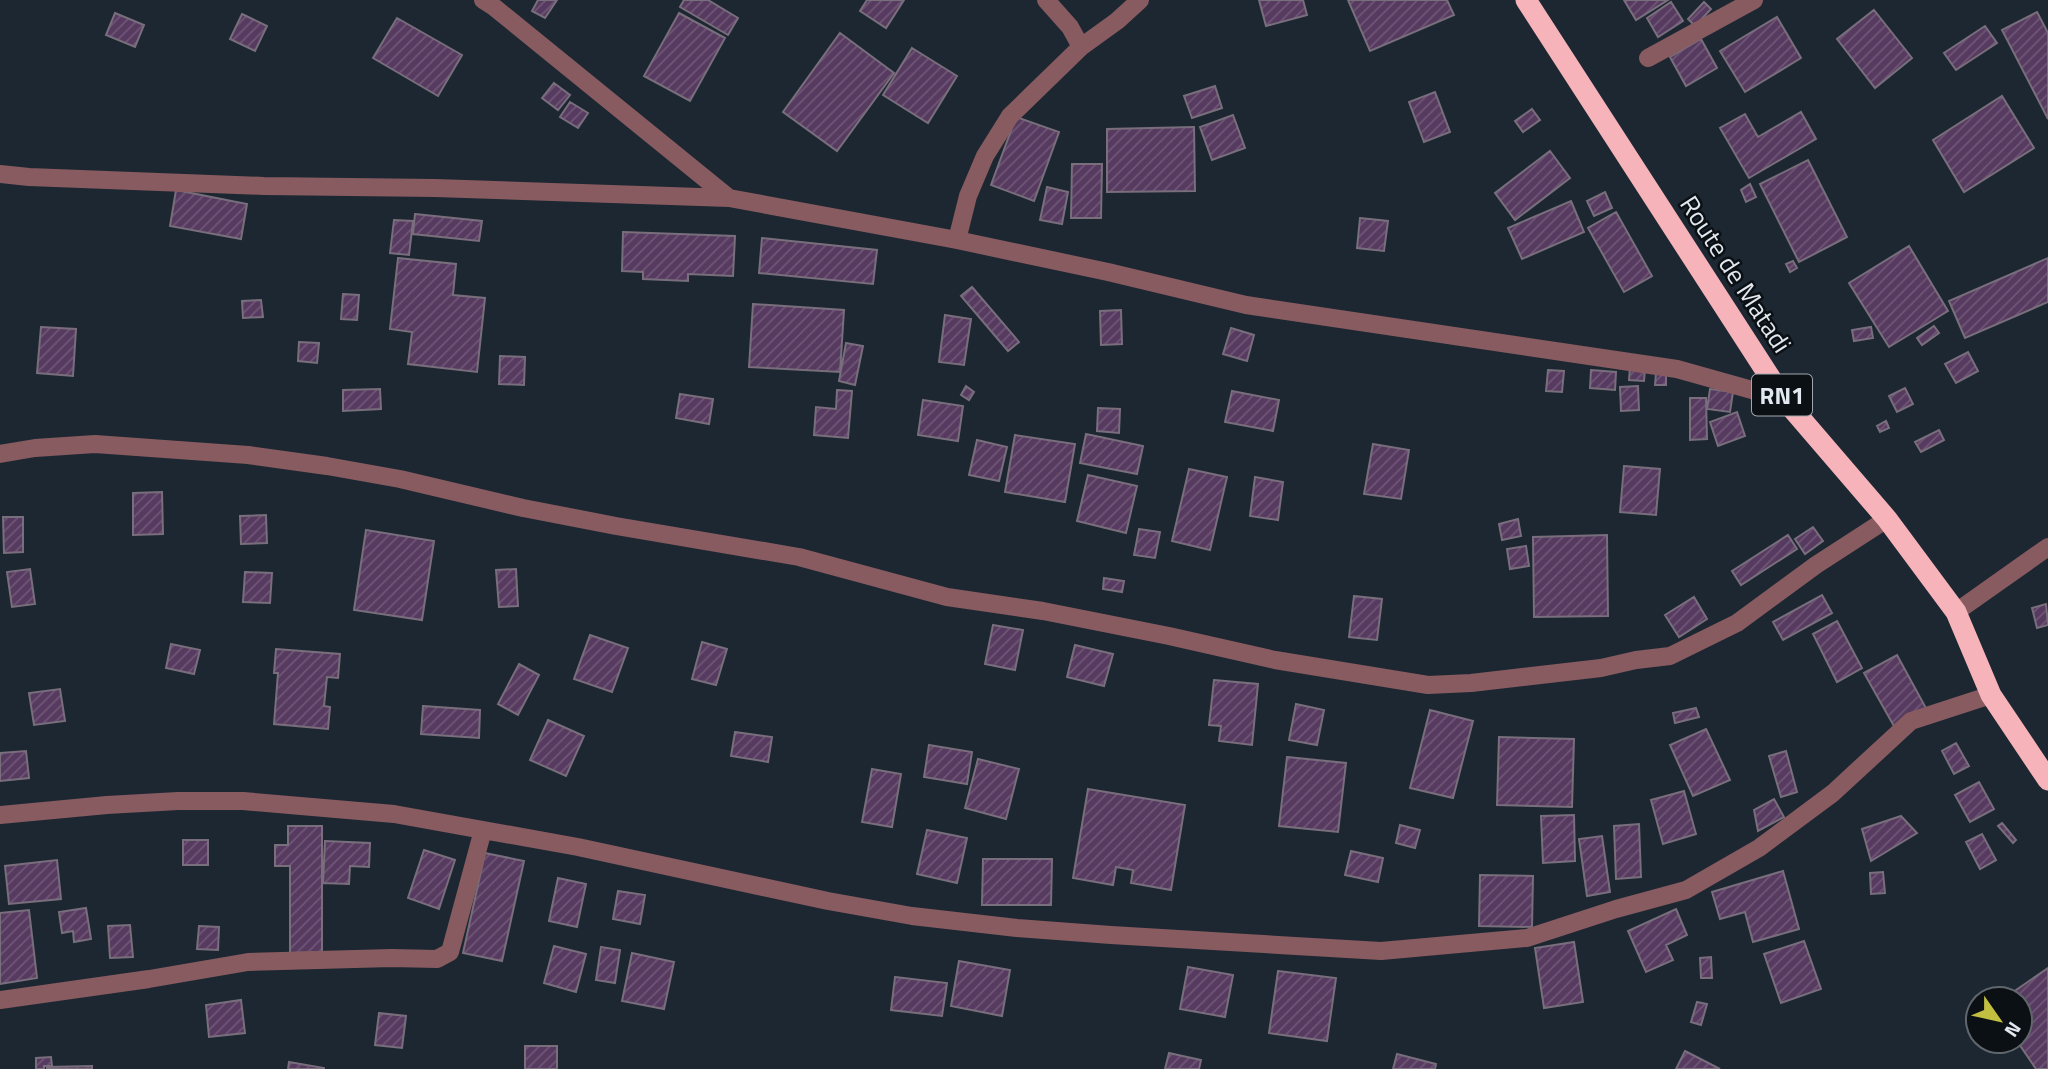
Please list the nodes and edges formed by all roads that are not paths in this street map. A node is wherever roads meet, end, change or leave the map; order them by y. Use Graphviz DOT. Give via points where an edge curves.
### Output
graph roads {
  1 [pos="483,0"];
  2 [pos="1046,0"];
  3 [pos="1140,0"];
  4 [pos="1526,0"];
  5 [pos="1754,0"];
  6 [pos="1082,47"];
  7 [pos="1648,58"];
  8 [pos="0,174"];
  9 [pos="729,198"];
  10 [pos="957,240"];
  11 [pos="1784,399"];
  12 [pos="0,454"];
  13 [pos="1887,519"];
  14 [pos="2048,547"];
  15 [pos="1956,612"];
  16 [pos="1991,695"];
  17 [pos="2048,780"];
  18 [pos="0,815"];
  19 [pos="483,830"];
  20 [pos="0,1000"];
  1 -- 9 [label="street"];
  2 -- 6 [label="street"];
  3 -- 6 [label="street"];
  4 -- 11 [label="highway, Route de Matadi / RN1"];
  5 -- 7 [label="street"];
  6 -- 10 [label="street" via="1010,116 985,156"];
  8 -- 9 [label="street"];
  9 -- 10 [label="street"];
  10 -- 11 [label="street" via="1246,305 1677,369"];
  11 -- 13 [label="highway, Route de Matadi / RN1"];
  12 -- 13 [label="street" via="95,444 327,466 616,526 799,557 947,597 1043,611 1275,660 1428,685 1601,668 1670,656 1737,623"];
  13 -- 15 [label="highway, Route de Matadi / RN1"];
  14 -- 15 [label="street"];
  15 -- 16 [label="highway, Route de Matadi / RN1"];
  16 -- 17 [label="highway, Route de Matadi / RN1"];
  16 -- 19 [label="street" via="1911,720 1833,793 1759,848 1686,890 1527,938 1448,946 1381,951 1293,947 912,916"];
  18 -- 19 [label="street" via="107,805 243,801 394,814"];
  19 -- 20 [label="street" via="450,953 438,959 248,962"];
}
